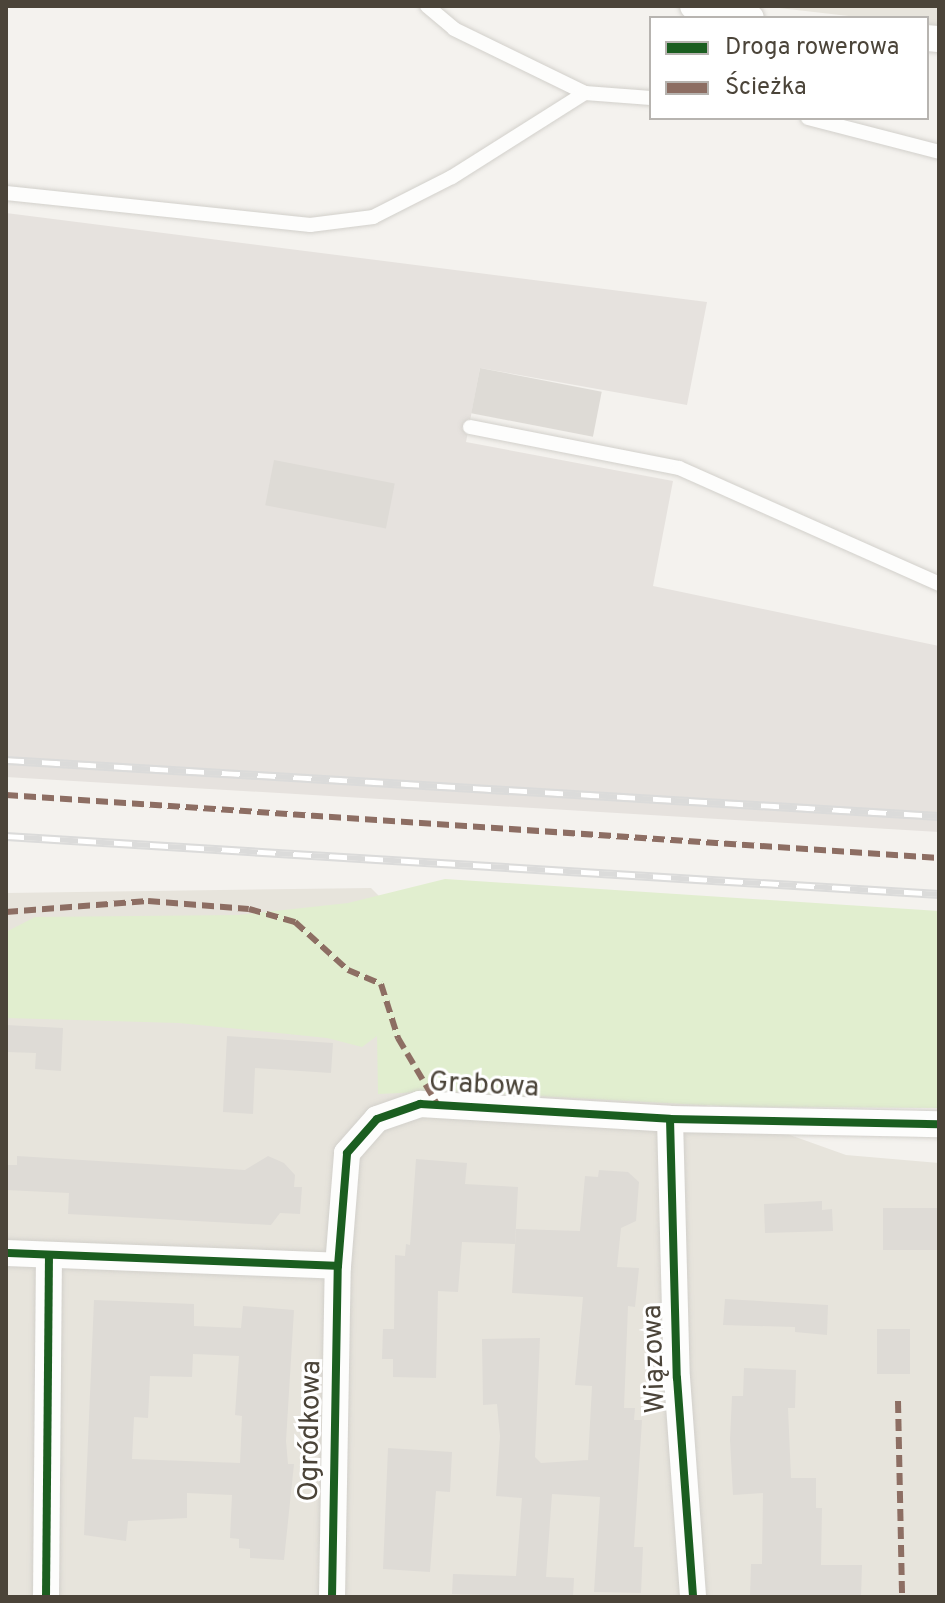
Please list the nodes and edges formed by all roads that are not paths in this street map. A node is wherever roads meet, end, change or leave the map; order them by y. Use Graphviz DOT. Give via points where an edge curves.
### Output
graph roads {
  1 [pos="427,6"];
  2 [pos="693,6"];
  3 [pos="741,16"];
  4 [pos="585,93"];
  5 [pos="649,98"];
  6 [pos="816,120"];
  7 [pos="939,152"];
  8 [pos="6,193"];
  9 [pos="470,427"];
  10 [pos="939,584"];
  11 [pos="670,1119"];
  12 [pos="939,1124"];
  13 [pos="6,1253"];
  14 [pos="49,1256"];
  15 [pos="338,1266"];
  16 [pos="46,1597"];
  17 [pos="332,1597"];
  18 [pos="693,1597"];
  1 -- 4 [label="lane" via="454,29"];
  2 -- 3 [label="street"];
  4 -- 5 [label="lane"];
  4 -- 8 [label="lane" via="452,177 373,217 310,225"];
  6 -- 7 [label="lane"];
  9 -- 10 [label="lane" via="679,468"];
  11 -- 12 [label="street, Grabowa"];
  11 -- 15 [label="street, Grabowa" via="437,1104 399,1109 377,1119 347,1153"];
  11 -- 18 [label="street, Wiązowa" via="677,1378"];
  13 -- 14 [label="street"];
  14 -- 15 [label="street"];
  14 -- 16 [label="street"];
  15 -- 17 [label="street, Ogródkowa"];
}
